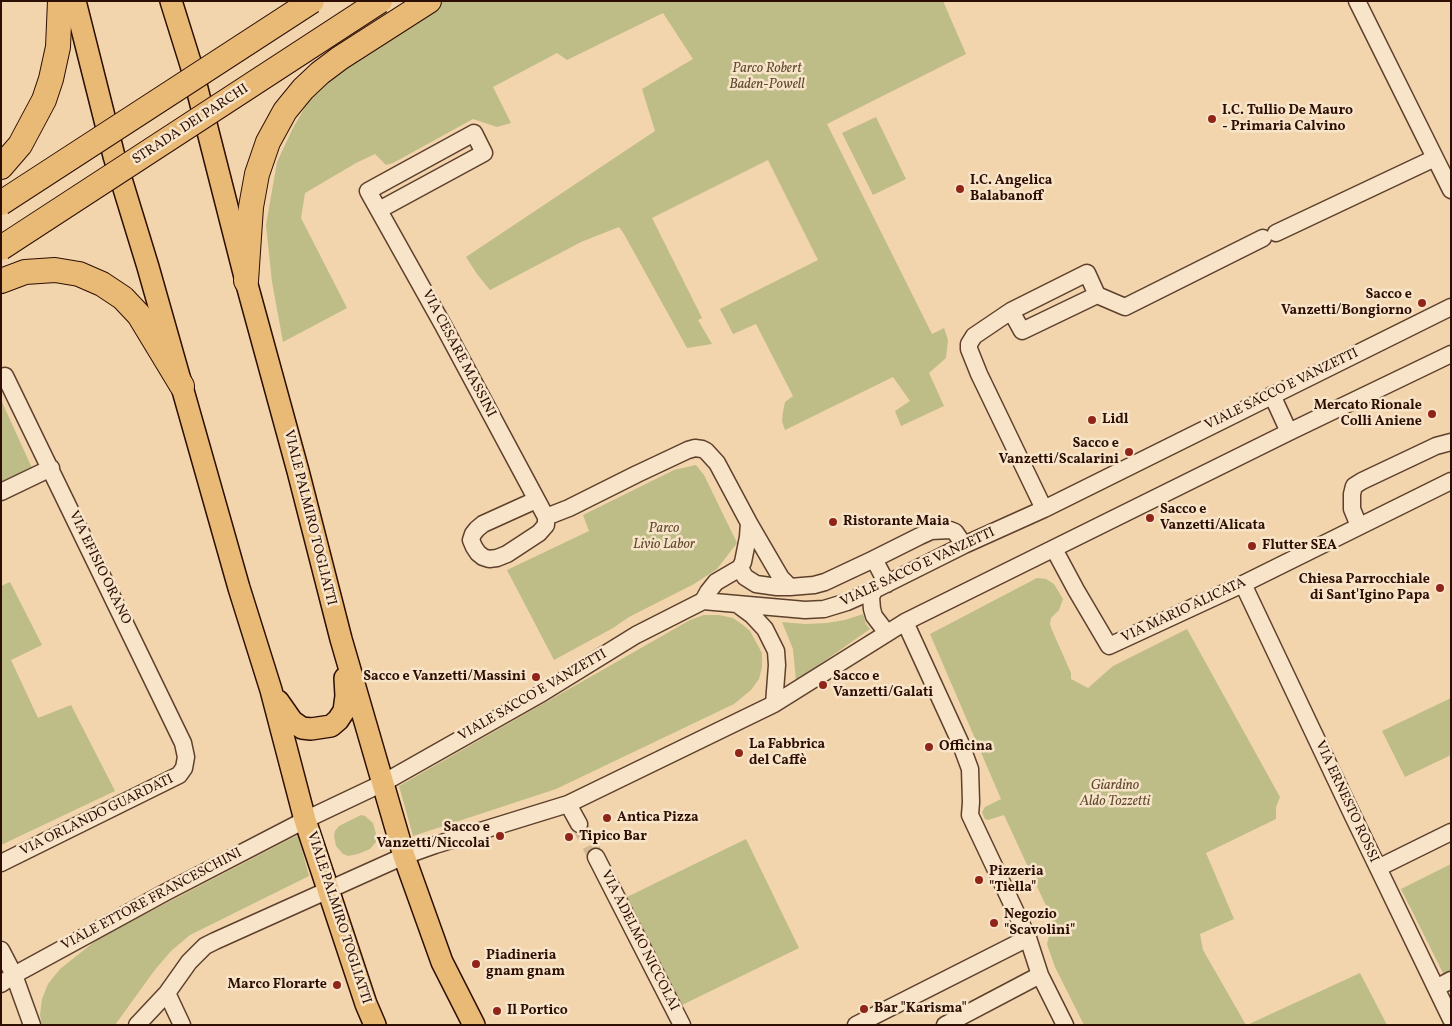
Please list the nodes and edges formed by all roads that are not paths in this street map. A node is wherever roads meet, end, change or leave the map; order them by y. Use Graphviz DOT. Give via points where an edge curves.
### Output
graph roads {
  1 [pos="60,1"];
  2 [pos="75,1"];
  3 [pos="171,1"];
  4 [pos="312,1"];
  5 [pos="380,1"];
  6 [pos="429,1"];
  7 [pos="1357,1"];
  8 [pos="1435,158"];
  9 [pos="1,167"];
  10 [pos="1451,190"];
  11 [pos="1,203"];
  12 [pos="379,210"];
  13 [pos="1,248"];
  14 [pos="1,281"];
  15 [pos="246,281"];
  16 [pos="1097,295"];
  17 [pos="1451,307"];
  18 [pos="1011,311"];
  19 [pos="1451,354"];
  20 [pos="5,376"];
  21 [pos="182,386"];
  22 [pos="1272,395"];
  23 [pos="1289,432"];
  24 [pos="1451,442"];
  25 [pos="51,468"];
  26 [pos="1451,481"];
  27 [pos="1,492"];
  28 [pos="536,500"];
  29 [pos="1044,509"];
  30 [pos="546,517"];
  31 [pos="749,523"];
  32 [pos="1359,526"];
  33 [pos="964,545"];
  34 [pos="1054,549"];
  35 [pos="770,557"];
  36 [pos="874,559"];
  37 [pos="741,565"];
  38 [pos="1243,584"];
  39 [pos="790,587"];
  40 [pos="881,587"];
  41 [pos="703,601"];
  42 [pos="737,603"];
  43 [pos="905,622"];
  44 [pos="888,633"];
  45 [pos="340,639"];
  46 [pos="270,690"];
  47 [pos="774,704"];
  48 [pos="186,763"];
  49 [pos="383,783"];
  50 [pos="568,804"];
  51 [pos="305,820"];
  52 [pos="579,824"];
  53 [pos="1451,832"];
  54 [pos="404,856"];
  55 [pos="596,857"];
  56 [pos="1,863"];
  57 [pos="1378,868"];
  58 [pos="329,890"];
  59 [pos="1028,938"];
  60 [pos="1,950"];
  61 [pos="1040,975"];
  62 [pos="8,979"];
  63 [pos="1451,980"];
  64 [pos="1436,988"];
  65 [pos="167,993"];
  66 [pos="1451,1019"];
  67 [pos="32,1025"];
  68 [pos="137,1025"];
  69 [pos="182,1025"];
  70 [pos="375,1025"];
  71 [pos="474,1025"];
  72 [pos="682,1025"];
  73 [pos="856,1025"];
  74 [pos="945,1025"];
  75 [pos="1064,1025"];
  1 -- 9 [label="highway" via="58,47 44,100 20,145"];
  2 -- 21 [label="main road, VIALE PALMIRO TOGLIATTI" via="114,156"];
  3 -- 15 [label="main road, VIALE PALMIRO TOGLIATTI" via="191,65"];
  4 -- 11 [label="highway, bridge"];
  5 -- 13 [label="highway, STRADA DEI PARCHI, bridge"];
  6 -- 15 [label="highway" via="320,73 285,111 268,142 257,174 251,207"];
  7 -- 8 [label="street"];
  8 -- 10 [label="street"];
  8 -- 16 [label="street" via="1125,307"];
  12 -- 12 [label="street, VIA CESARE MASSINI" via="368,191 474,133 484,153"];
  12 -- 28 [label="street, VIA CESARE MASSINI"];
  14 -- 21 [label="highway" via="25,272 55,270 79,274 102,284 123,298 139,315"];
  15 -- 45 [label="main road, VIALE PALMIRO TOGLIATTI"];
  16 -- 18 [label="street" via="1022,331"];
  16 -- 18 [label="street" via="1087,273"];
  17 -- 22 [label="street, VIALE SACCO E VANZETTI"];
  18 -- 29 [label="street" via="974,336 969,349"];
  19 -- 23 [label="street"];
  20 -- 25 [label="street, VIA EFISIO ORANO"];
  21 -- 46 [label="main road, VIALE PALMIRO TOGLIATTI"];
  22 -- 23 [label="street"];
  22 -- 29 [label="street, VIALE SACCO E VANZETTI"];
  23 -- 34 [label="street"];
  24 -- 32 [label="street" via="1436,446 1354,486 1352,509"];
  25 -- 27 [label="street"];
  25 -- 48 [label="street, VIA EFISIO ORANO" via="183,742"];
  26 -- 32 [label="street, VIA MARIO ALICATA"];
  28 -- 30 [label="street, VIA CESARE MASSINI"];
  28 -- 30 [label="street" via="483,524 473,534 474,547 489,559 502,556 539,533 546,525"];
  29 -- 33 [label="street, VIALE SACCO E VANZETTI"];
  30 -- 31 [label="street" via="680,454 702,448 717,463"];
  31 -- 35 [label="street"];
  31 -- 37 [label="street"];
  32 -- 38 [label="street, VIA MARIO ALICATA"];
  33 -- 36 [label="street, VIALE SACCO E VANZETTI" via="955,532 931,531"];
  33 -- 40 [label="street, VIALE SACCO E VANZETTI"];
  34 -- 38 [label="street, VIA MARIO ALICATA" via="1109,646"];
  34 -- 43 [label="street"];
  35 -- 37 [label="street" via="752,559"];
  35 -- 39 [label="street"];
  36 -- 39 [label="street, VIALE SACCO E VANZETTI" via="825,582"];
  36 -- 40 [label="street"];
  37 -- 39 [label="street, VIALE SACCO E VANZETTI" via="745,577 756,584"];
  37 -- 41 [label="street" via="716,582"];
  38 -- 57 [label="street, VIA ERNESTO ROSSI"];
  40 -- 42 [label="street, VIALE SACCO E VANZETTI" via="824,609"];
  40 -- 44 [label="street" via="871,597 872,609"];
  41 -- 42 [label="street, VIALE SACCO E VANZETTI"];
  41 -- 49 [label="street, VIALE SACCO E VANZETTI" via="636,635 542,693"];
  42 -- 47 [label="street" via="765,629 776,651"];
  43 -- 44 [label="street"];
  43 -- 59 [label="street" via="970,769 970,815"];
  44 -- 47 [label="street"];
  45 -- 46 [label="main road" via="346,704 342,716 335,723 324,728 298,726"];
  45 -- 49 [label="main road, VIALE PALMIRO TOGLIATTI"];
  46 -- 51 [label="main road, VIALE PALMIRO TOGLIATTI"];
  47 -- 50 [label="street"];
  48 -- 56 [label="street, VIA ORLANDO GUARDATI" via="182,773 176,777"];
  49 -- 51 [label="street, VIALE SACCO E VANZETTI"];
  49 -- 54 [label="main road, VIALE PALMIRO TOGLIATTI"];
  50 -- 52 [label="street"];
  50 -- 54 [label="street"];
  51 -- 58 [label="main road, VIALE PALMIRO TOGLIATTI"];
  51 -- 62 [label="street, VIALE ETTORE FRANCESCHINI"];
  53 -- 57 [label="street"];
  54 -- 58 [label="street"];
  54 -- 71 [label="main road, VIALE PALMIRO TOGLIATTI" via="442,962"];
  55 -- 72 [label="street, VIA ADELMO NICCOLAI"];
  57 -- 64 [label="street, VIA ERNESTO ROSSI"];
  58 -- 65 [label="street" via="206,946 189,962"];
  58 -- 70 [label="main road, VIALE PALMIRO TOGLIATTI"];
  59 -- 61 [label="street"];
  59 -- 73 [label="street"];
  60 -- 62 [label="street"];
  61 -- 74 [label="street"];
  61 -- 75 [label="street"];
  62 -- 67 [label="street"];
  63 -- 64 [label="street"];
  64 -- 66 [label="street, VIA ERNESTO ROSSI"];
  65 -- 68 [label="street"];
  65 -- 69 [label="street"];
}
